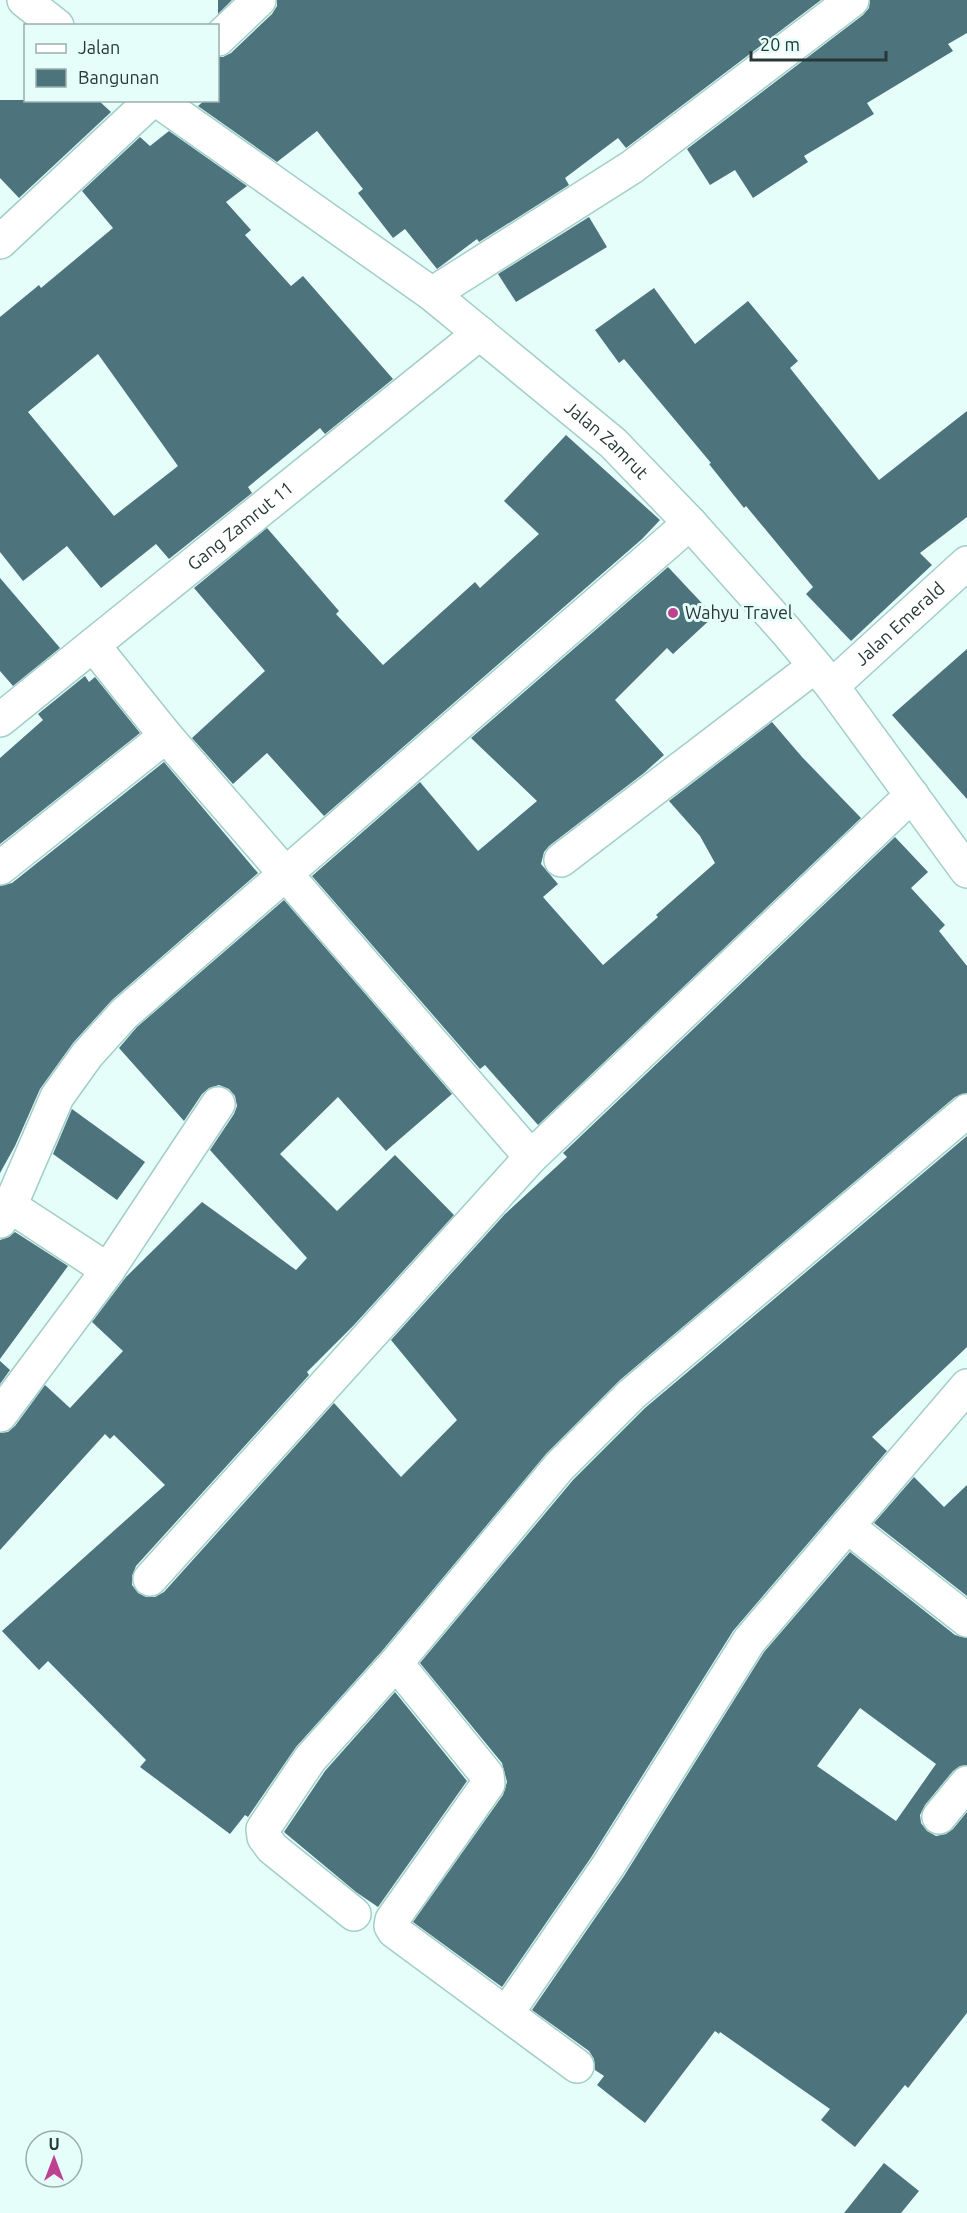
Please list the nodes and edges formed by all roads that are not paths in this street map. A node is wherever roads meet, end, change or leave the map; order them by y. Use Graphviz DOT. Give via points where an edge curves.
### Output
graph roads {
  1 [pos="24,0"];
  2 [pos="259,0"];
  3 [pos="852,0"];
  4 [pos="54,24"];
  5 [pos="219,38"];
  6 [pos="153,102"];
  7 [pos="158,102"];
  8 [pos="0,242"];
  9 [pos="432,294"];
  10 [pos="480,333"];
  11 [pos="690,523"];
  12 [pos="967,563"];
  13 [pos="93,645"];
  14 [pos="823,676"];
  15 [pos="0,720"];
  16 [pos="166,735"];
  17 [pos="912,795"];
  18 [pos="561,860"];
  19 [pos="0,868"];
  20 [pos="967,871"];
  21 [pos="285,874"];
  22 [pos="218,1104"];
  23 [pos="967,1111"];
  24 [pos="531,1157"];
  25 [pos="5,1214"];
  26 [pos="108,1270"];
  27 [pos="967,1386"];
  28 [pos="0,1415"];
  29 [pos="847,1526"];
  30 [pos="150,1579"];
  31 [pos="967,1620"];
  32 [pos="396,1663"];
  33 [pos="967,1784"];
  34 [pos="939,1817"];
  35 [pos="354,1914"];
  36 [pos="507,2013"];
  37 [pos="577,2066"];
  1 -- 4 [label="street"];
  2 -- 5 [label="street"];
  3 -- 9 [label="street" via="632,167"];
  6 -- 8 [label="street"];
  7 -- 9 [label="street, Jalan Zamrut"];
  9 -- 10 [label="street, Jalan Zamrut"];
  10 -- 11 [label="street, Jalan Zamrut" via="613,443"];
  10 -- 13 [label="street, Gang Zamrut 11"];
  11 -- 14 [label="street, Jalan Zamrut"];
  11 -- 21 [label="street"];
  12 -- 14 [label="street, Jalan Emerald"];
  13 -- 15 [label="street, Gang Zamrut 11"];
  13 -- 16 [label="street"];
  14 -- 17 [label="street, Jalan Zamrut"];
  14 -- 18 [label="street, Jalan Emerald"];
  16 -- 19 [label="street"];
  16 -- 21 [label="street"];
  17 -- 20 [label="street, Jalan Zamrut"];
  17 -- 24 [label="street"];
  21 -- 24 [label="street"];
  21 -- 25 [label="street" via="124,1014 87,1055 57,1096"];
  22 -- 26 [label="street"];
  23 -- 32 [label="street" via="632,1394 559,1467"];
  24 -- 30 [label="street"];
  25 -- 26 [label="street"];
  26 -- 28 [label="street"];
  27 -- 29 [label="street"];
  29 -- 31 [label="street"];
  29 -- 36 [label="street" via="749,1641 608,1866"];
  32 -- 35 [label="street" via="310,1760 264,1829 264,1837 272,1848"];
  32 -- 36 [label="street" via="487,1775 488,1784 391,1926"];
  33 -- 34 [label="street"];
  36 -- 37 [label="street"];
}
